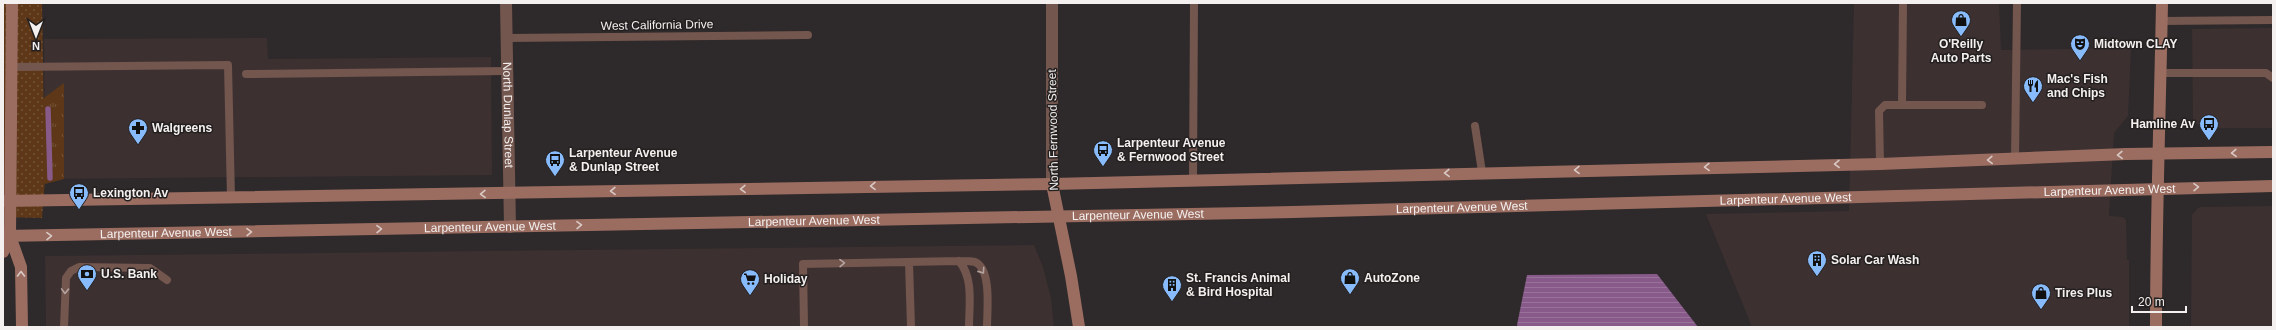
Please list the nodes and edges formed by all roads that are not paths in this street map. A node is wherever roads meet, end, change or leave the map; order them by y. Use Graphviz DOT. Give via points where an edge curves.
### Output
graph roads {
  1 [pos="12,3"];
  2 [pos="506,3"];
  3 [pos="1052,3"];
  4 [pos="1194,3"];
  5 [pos="2017,3"];
  6 [pos="2162,3"];
  7 [pos="1903,5"];
  8 [pos="2273,20"];
  9 [pos="2161,21"];
  10 [pos="808,35"];
  11 [pos="506,38"];
  12 [pos="13,68"];
  13 [pos="506,71"];
  14 [pos="246,74"];
  15 [pos="2160,74"];
  16 [pos="2273,78"];
  17 [pos="1902,105"];
  18 [pos="1982,105"];
  19 [pos="1475,126"];
  20 [pos="2273,152"];
  21 [pos="2159,155"];
  22 [pos="2015,159"];
  23 [pos="1880,164"];
  24 [pos="1482,172"];
  25 [pos="1192,179"];
  26 [pos="1052,184"];
  27 [pos="2273,186"];
  28 [pos="2157,188"];
  29 [pos="508,194"];
  30 [pos="231,198"];
  31 [pos="7,201"];
  32 [pos="1058,216"];
  33 [pos="510,227"];
  34 [pos="7,236"];
  35 [pos="3,252"];
  36 [pos="959,261"];
  37 [pos="909,262"];
  38 [pos="167,280"];
  39 [pos="22,327"];
  40 [pos="64,327"];
  41 [pos="804,327"];
  42 [pos="911,327"];
  43 [pos="968,327"];
  44 [pos="987,327"];
  45 [pos="1079,327"];
  46 [pos="2156,327"];
  1 -- 12 [label="main road"];
  2 -- 11 [label="street, North Dunlap Street"];
  3 -- 26 [label="street, North Fernwood Street"];
  4 -- 25 [label="lane"];
  5 -- 22 [label="lane"];
  6 -- 9 [label="main road"];
  7 -- 17 [label="lane"];
  8 -- 9 [label="lane"];
  9 -- 15 [label="main road"];
  10 -- 11 [label="lane, West California Drive"];
  11 -- 13 [label="street, North Dunlap Street"];
  12 -- 30 [label="lane" via="228,65"];
  12 -- 31 [label="main road"];
  13 -- 14 [label="lane"];
  13 -- 29 [label="street, North Dunlap Street"];
  15 -- 16 [label="lane" via="2266,73"];
  15 -- 21 [label="main road"];
  17 -- 18 [label="lane"];
  17 -- 23 [label="lane" via="1885,105 1879,111"];
  19 -- 24 [label="lane"];
  20 -- 21 [label="main road, one-way"];
  21 -- 22 [label="main road, one-way"];
  21 -- 28 [label="main road"];
  22 -- 23 [label="main road, one-way"];
  23 -- 24 [label="main road, one-way"];
  24 -- 25 [label="main road, one-way"];
  25 -- 26 [label="main road"];
  26 -- 29 [label="main road, one-way"];
  26 -- 32 [label="main road, North Fernwood Street"];
  28 -- 27 [label="main road, Larpenteur Avenue West, one-way"];
  28 -- 32 [label="main road, Larpenteur Avenue West"];
  28 -- 46 [label="main road"];
  29 -- 30 [label="main road, one-way"];
  29 -- 33 [label="street, North Dunlap Street"];
  30 -- 31 [label="main road"];
  31 -- 34 [label="main road"];
  33 -- 32 [label="main road, Larpenteur Avenue West, one-way"];
  32 -- 45 [label="main road, North Fernwood Street"];
  34 -- 33 [label="main road, Larpenteur Avenue West, one-way"];
  34 -- 35 [label="main road"];
  39 -- 34 [label="main road, one-way" via="21,267"];
  36 -- 37 [label="lane"];
  36 -- 43 [label="lane" via="966,269 968,278"];
  36 -- 44 [label="lane, one-way" via="974,262 981,267 986,276"];
  41 -- 37 [label="lane, one-way" via="803,264"];
  37 -- 42 [label="lane"];
  38 -- 40 [label="lane, one-way" via="150,268 80,266 71,271 66,278"];
}
